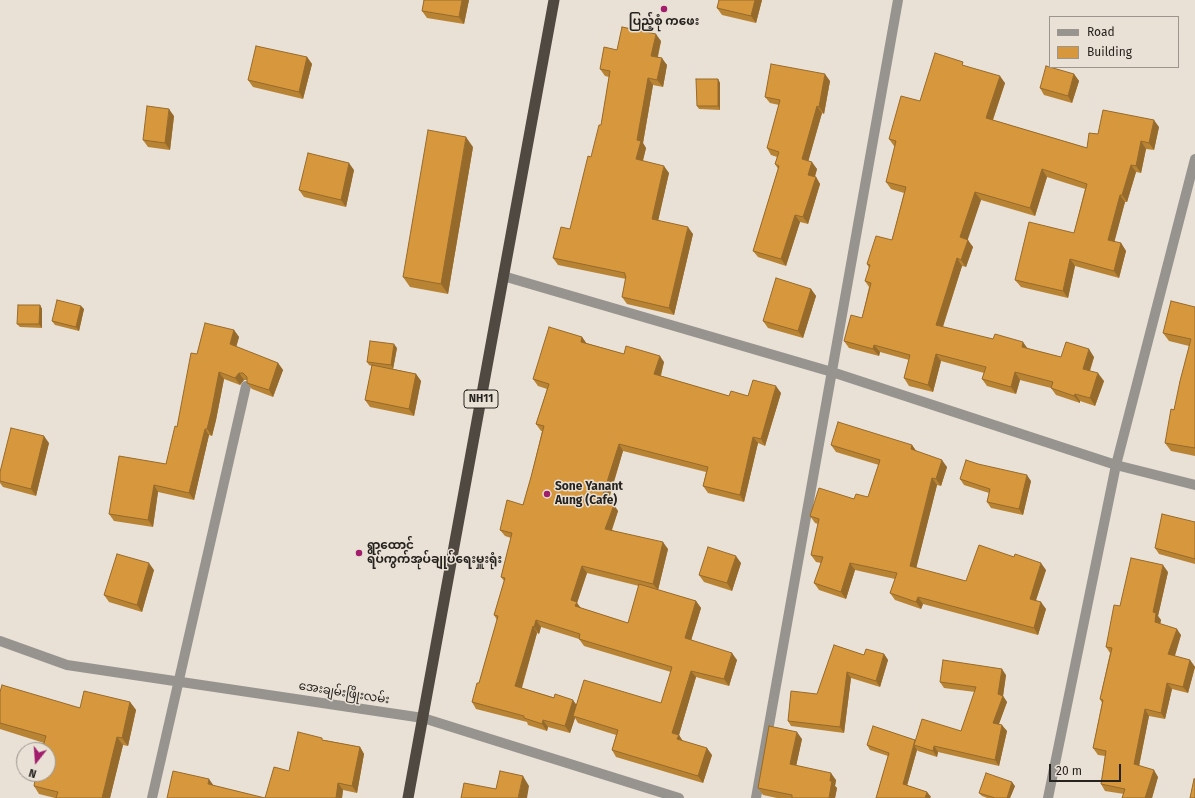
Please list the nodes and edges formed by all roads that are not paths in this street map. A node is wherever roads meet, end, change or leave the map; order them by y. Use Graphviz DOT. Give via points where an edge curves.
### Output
graph roads {
  1 [pos="554,0"];
  2 [pos="898,0"];
  3 [pos="1195,159"];
  4 [pos="503,276"];
  5 [pos="832,372"];
  6 [pos="246,386"];
  7 [pos="1116,465"];
  8 [pos="1195,485"];
  9 [pos="0,641"];
  10 [pos="178,682"];
  11 [pos="423,718"];
  12 [pos="152,798"];
  13 [pos="408,798"];
  14 [pos="679,798"];
  15 [pos="756,798"];
  16 [pos="1048,798"];
  1 -- 4 [label="highway, NH11"];
  2 -- 5 [label="street"];
  3 -- 7 [label="street"];
  4 -- 5 [label="street"];
  4 -- 11 [label="highway, NH11"];
  5 -- 7 [label="street"];
  5 -- 15 [label="street"];
  6 -- 10 [label="street"];
  7 -- 8 [label="street"];
  7 -- 16 [label="street"];
  9 -- 10 [label="street, အေးချမ်းဖြိုးလမ်း" via="67,665"];
  10 -- 11 [label="street, အေးချမ်းဖြိုးလမ်း"];
  10 -- 12 [label="street"];
  11 -- 13 [label="highway, NH11"];
  11 -- 14 [label="street, အေးချမ်းဖြိုးလမ်း"];
}
